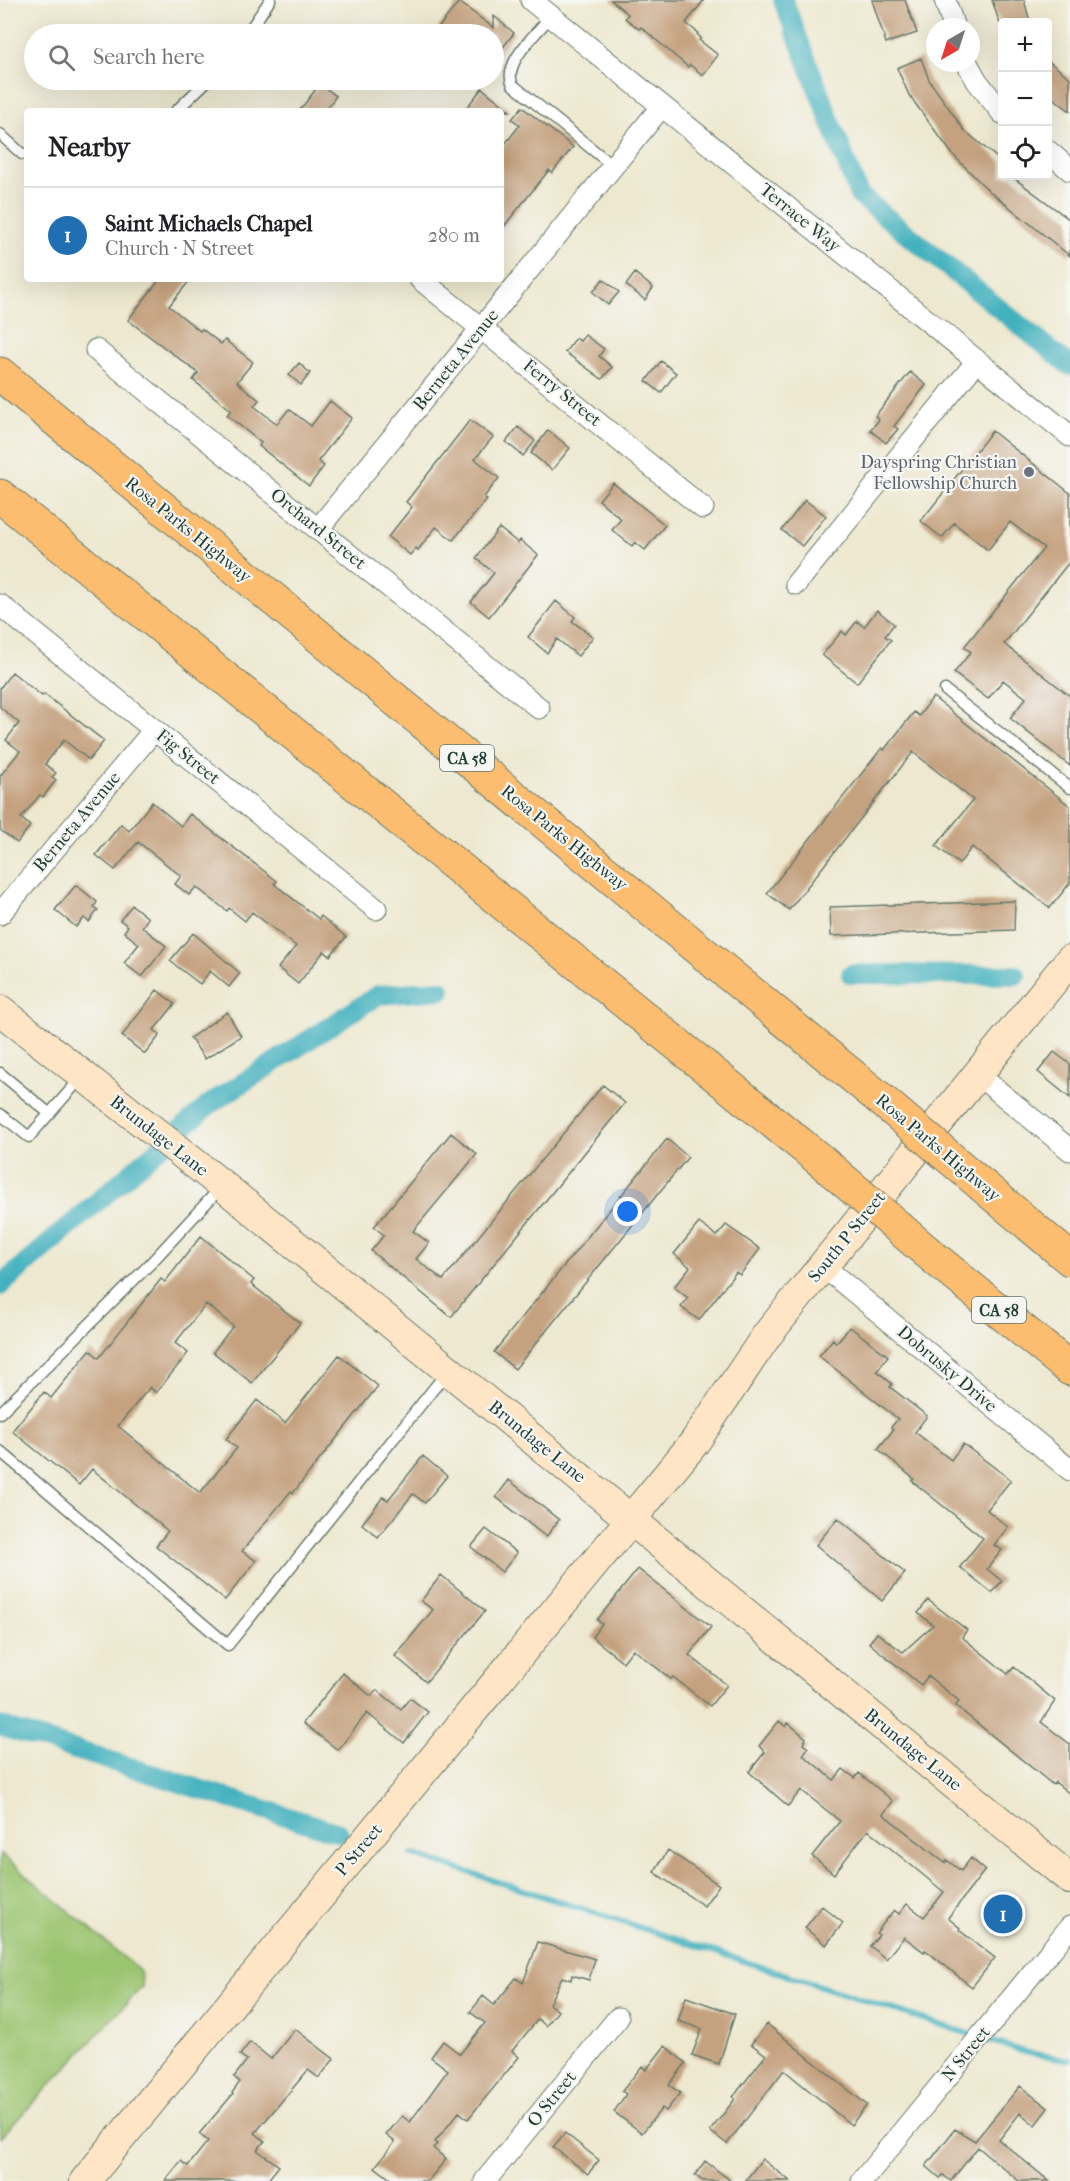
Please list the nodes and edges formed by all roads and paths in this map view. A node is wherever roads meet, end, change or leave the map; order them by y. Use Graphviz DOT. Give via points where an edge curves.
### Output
graph roads {
  1 [pos="270,0"];
  2 [pos="531,0"];
  3 [pos="945,0"];
  4 [pos="550,16"];
  5 [pos="951,18"];
  6 [pos="254,24"];
  7 [pos="972,72"];
  8 [pos="198,90"];
  9 [pos="662,106"];
  10 [pos="179,108"];
  11 [pos="998,108"];
  12 [pos="0,135"];
  13 [pos="24,154"];
  14 [pos="1052,155"];
  15 [pos="613,166"];
  16 [pos="1070,170"];
  17 [pos="424,282"];
  18 [pos="481,328"];
  19 [pos="96,350"];
  20 [pos="977,361"];
  21 [pos="0,364"];
  22 [pos="0,374"];
  23 [pos="55,420"];
  24 [pos="1070,436"];
  25 [pos="0,496"];
  26 [pos="703,508"];
  27 [pos="318,529"];
  28 [pos="796,584"];
  29 [pos="0,605"];
  30 [pos="945,690"];
  31 [pos="539,708"];
  32 [pos="154,730"];
  33 [pos="1070,788"];
  34 [pos="376,909"];
  35 [pos="0,914"];
  36 [pos="1070,960"];
  37 [pos="1,1012"];
  38 [pos="0,1073"];
  39 [pos="977,1074"];
  40 [pos="83,1076"];
  41 [pos="0,1114"];
  42 [pos="50,1114"];
  43 [pos="1070,1150"];
  44 [pos="222,1185"];
  45 [pos="1070,1259"];
  46 [pos="824,1267"];
  47 [pos="1070,1369"];
  48 [pos="449,1370"];
  49 [pos="0,1413"];
  50 [pos="0,1451"];
  51 [pos="1070,1470"];
  52 [pos="632,1519"];
  53 [pos="1070,1879"];
  54 [pos="1070,1927"];
  55 [pos="618,2018"];
  56 [pos="871,2178"];
  57 [pos="86,2181"];
  58 [pos="485,2181"];
  1 -- 6 [label="lane"];
  2 -- 4 [label="street, Terrace Way"];
  3 -- 5 [label="street"];
  4 -- 9 [label="street, Terrace Way"];
  4 -- 15 [label="lane" via="516,57 509,79"];
  7 -- 11 [label="street"];
  8 -- 10 [label="lane"];
  9 -- 15 [label="street, Berneta Avenue"];
  9 -- 20 [label="street, Terrace Way"];
  12 -- 13 [label="lane"];
  14 -- 16 [label="street"];
  15 -- 18 [label="street, Berneta Avenue"];
  17 -- 18 [label="street, Ferry Street"];
  18 -- 26 [label="street, Ferry Street"];
  18 -- 27 [label="street, Berneta Avenue"];
  19 -- 27 [label="street, Orchard Street"];
  20 -- 24 [label="street, Terrace Way"];
  20 -- 28 [label="street"];
  21 -- 23 [label="highway"];
  22 -- 23 [label="highway, Rosa Parks Highway / CA 58"];
  23 -- 45 [label="highway, Rosa Parks Highway / CA 58, bridge" via="878,1096"];
  25 -- 47 [label="highway, CA 58, bridge" via="820,1160"];
  27 -- 31 [label="street, Orchard Street"];
  29 -- 32 [label="street, Fig Street"];
  30 -- 33 [label="lane"];
  32 -- 34 [label="street, Fig Street"];
  32 -- 35 [label="street, Berneta Avenue"];
  36 -- 39 [label="street, South P Street"];
  37 -- 40 [label="street, Brundage Lane"];
  38 -- 42 [label="lane"];
  39 -- 43 [label="street"];
  39 -- 46 [label="street, South P Street"];
  40 -- 42 [label="lane"];
  40 -- 44 [label="street, Brundage Lane"];
  41 -- 42 [label="lane" via="29,1137"];
  44 -- 48 [label="street, Brundage Lane"];
  44 -- 49 [label="lane" via="149,1265"];
  46 -- 51 [label="street, Dobrusky Drive"];
  46 -- 52 [label="street, South P Street" via="767,1335 694,1443"];
  48 -- 50 [label="lane" via="228,1645"];
  48 -- 52 [label="street, Brundage Lane"];
  52 -- 53 [label="street, Brundage Lane"];
  52 -- 57 [label="street, P Street"];
  54 -- 56 [label="street, N Street" via="963,2057"];
  55 -- 58 [label="street, O Street"];
}
